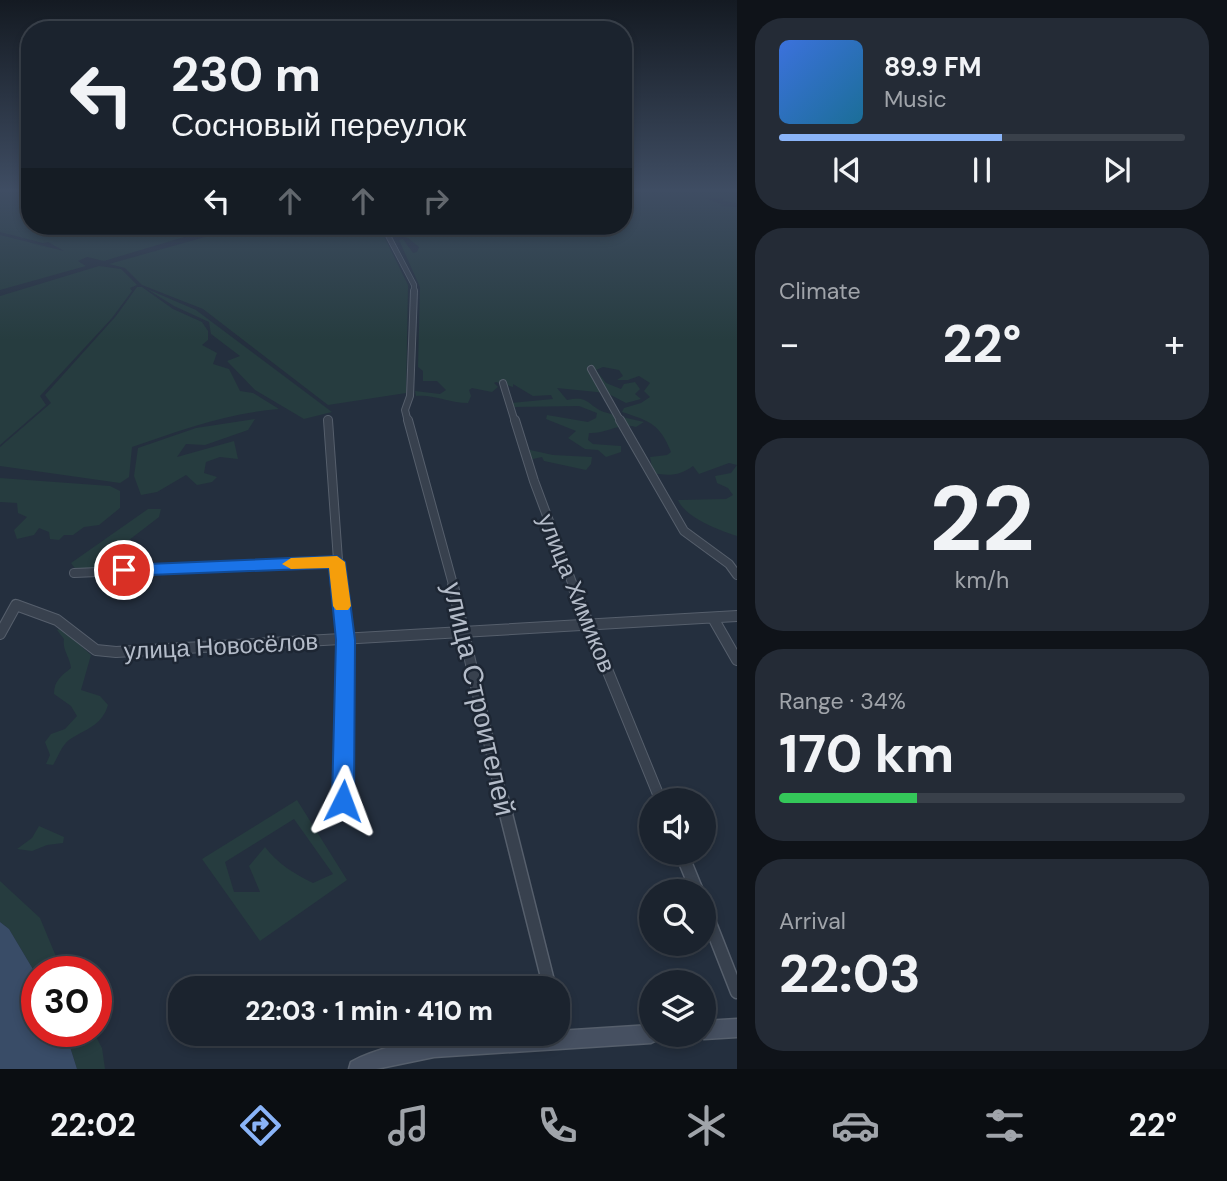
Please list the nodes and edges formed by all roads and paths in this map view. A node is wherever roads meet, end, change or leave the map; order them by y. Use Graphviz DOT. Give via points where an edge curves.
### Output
graph roads {
  1 [pos="390,240"];
  2 [pos="591,369"];
  3 [pos="503,383"];
  4 [pos="328,420"];
  5 [pos="337,562"];
  6 [pos="74,573"];
  7 [pos="737,575"];
  8 [pos="737,616"];
  9 [pos="713,618"];
  10 [pos="590,625"];
  11 [pos="466,632"];
  12 [pos="0,634"];
  13 [pos="346,640"];
  14 [pos="737,660"];
  15 [pos="655,788"];
  16 [pos="343,801"];
  17 [pos="716,939"];
  18 [pos="547,976"];
  19 [pos="737,992"];
  20 [pos="737,1028"];
  21 [pos="716,1029"];
  22 [pos="570,1032"];
  23 [pos="639,1034"];
  24 [pos="450,1046"];
  25 [pos="358,1069"];
  1 -- 11 [label="street, улица Строителей" via="414,285 410,396 405,410"];
  2 -- 7 [label="street" via="684,531"];
  3 -- 10 [label="street, улица Химиков" via="534,481"];
  4 -- 5 [label="street"];
  5 -- 6 [label="street"];
  5 -- 13 [label="street"];
  8 -- 9 [label="street"];
  9 -- 10 [label="street"];
  9 -- 14 [label="street"];
  10 -- 11 [label="street"];
  10 -- 15 [label="street, улица Химиков"];
  11 -- 13 [label="street"];
  11 -- 18 [label="street, улица Строителей"];
  12 -- 13 [label="street, улица Новосёлов" via="16,605 57,620 96,650"];
  13 -- 16 [label="street"];
  17 -- 19 [label="street"];
  20 -- 21 [label="main road"];
  22 -- 23 [label="main road"];
  24 -- 25 [label="main road" via="374,1060"];
}
